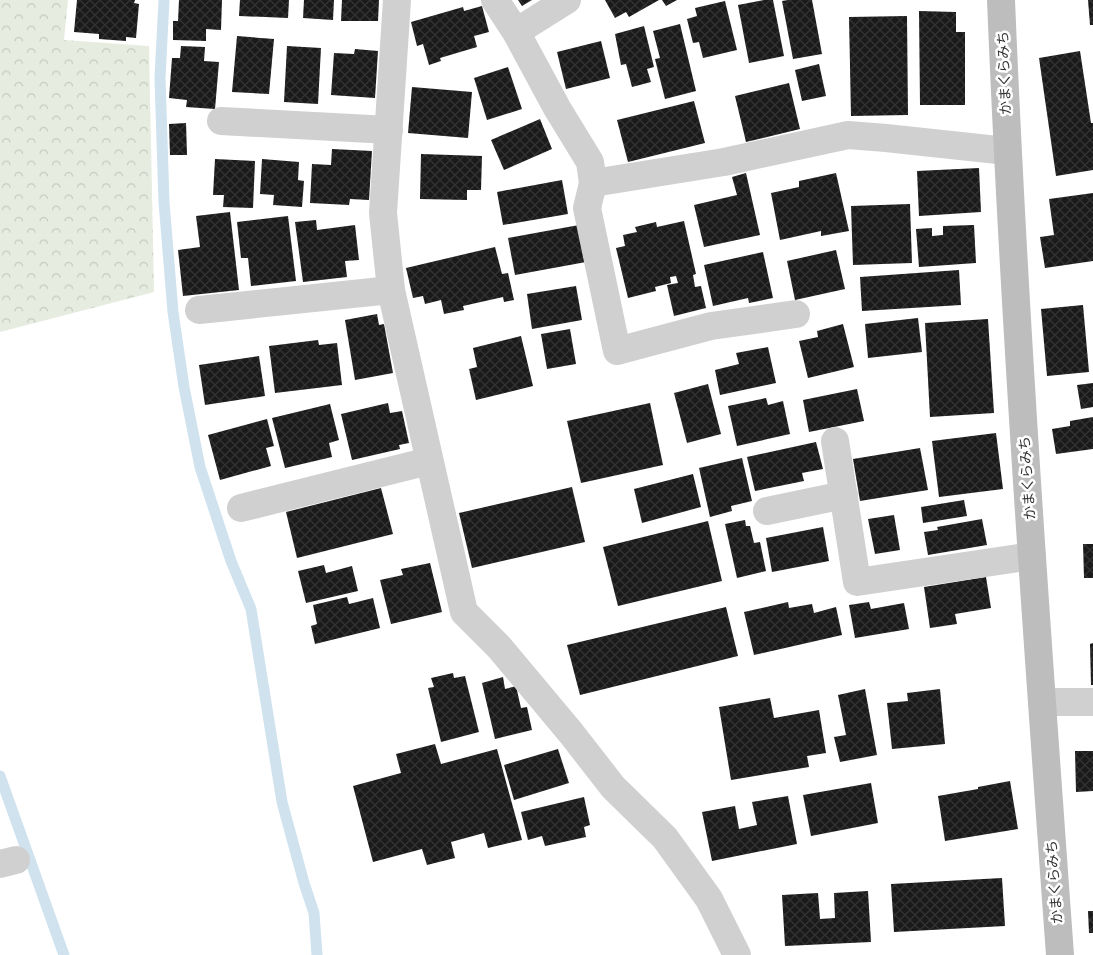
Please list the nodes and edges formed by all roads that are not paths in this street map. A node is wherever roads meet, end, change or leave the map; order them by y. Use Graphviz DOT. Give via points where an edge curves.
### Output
graph roads {
  1 [pos="398,0"];
  2 [pos="496,0"];
  3 [pos="567,0"];
  4 [pos="1001,0"];
  5 [pos="516,32"];
  6 [pos="221,122"];
  7 [pos="389,130"];
  8 [pos="1007,151"];
  9 [pos="593,183"];
  10 [pos="391,290"];
  11 [pos="198,310"];
  12 [pos="796,314"];
  13 [pos="835,441"];
  14 [pos="429,460"];
  15 [pos="844,495"];
  16 [pos="240,508"];
  17 [pos="767,511"];
  18 [pos="1032,556"];
  19 [pos="1042,702"];
  20 [pos="1093,702"];
  21 [pos="737,955"];
  22 [pos="1060,955"];
  1 -- 7 [label="street"];
  2 -- 5 [label="street"];
  3 -- 5 [label="street"];
  4 -- 8 [label="main road, かまくらみち"];
  5 -- 9 [label="street" via="590,162"];
  6 -- 7 [label="street"];
  7 -- 10 [label="street" via="383,213"];
  8 -- 9 [label="street" via="848,135 724,162"];
  8 -- 18 [label="main road, かまくらみち"];
  9 -- 12 [label="street" via="587,208 617,352 711,326"];
  10 -- 11 [label="street"];
  10 -- 14 [label="street"];
  13 -- 15 [label="street"];
  14 -- 16 [label="street"];
  14 -- 21 [label="street" via="464,612 499,647 612,788 666,838 709,899"];
  15 -- 17 [label="street"];
  15 -- 18 [label="street" via="857,582"];
  18 -- 19 [label="main road, かまくらみち"];
  19 -- 20 [label="street"];
  19 -- 22 [label="main road, かまくらみち"];
}
